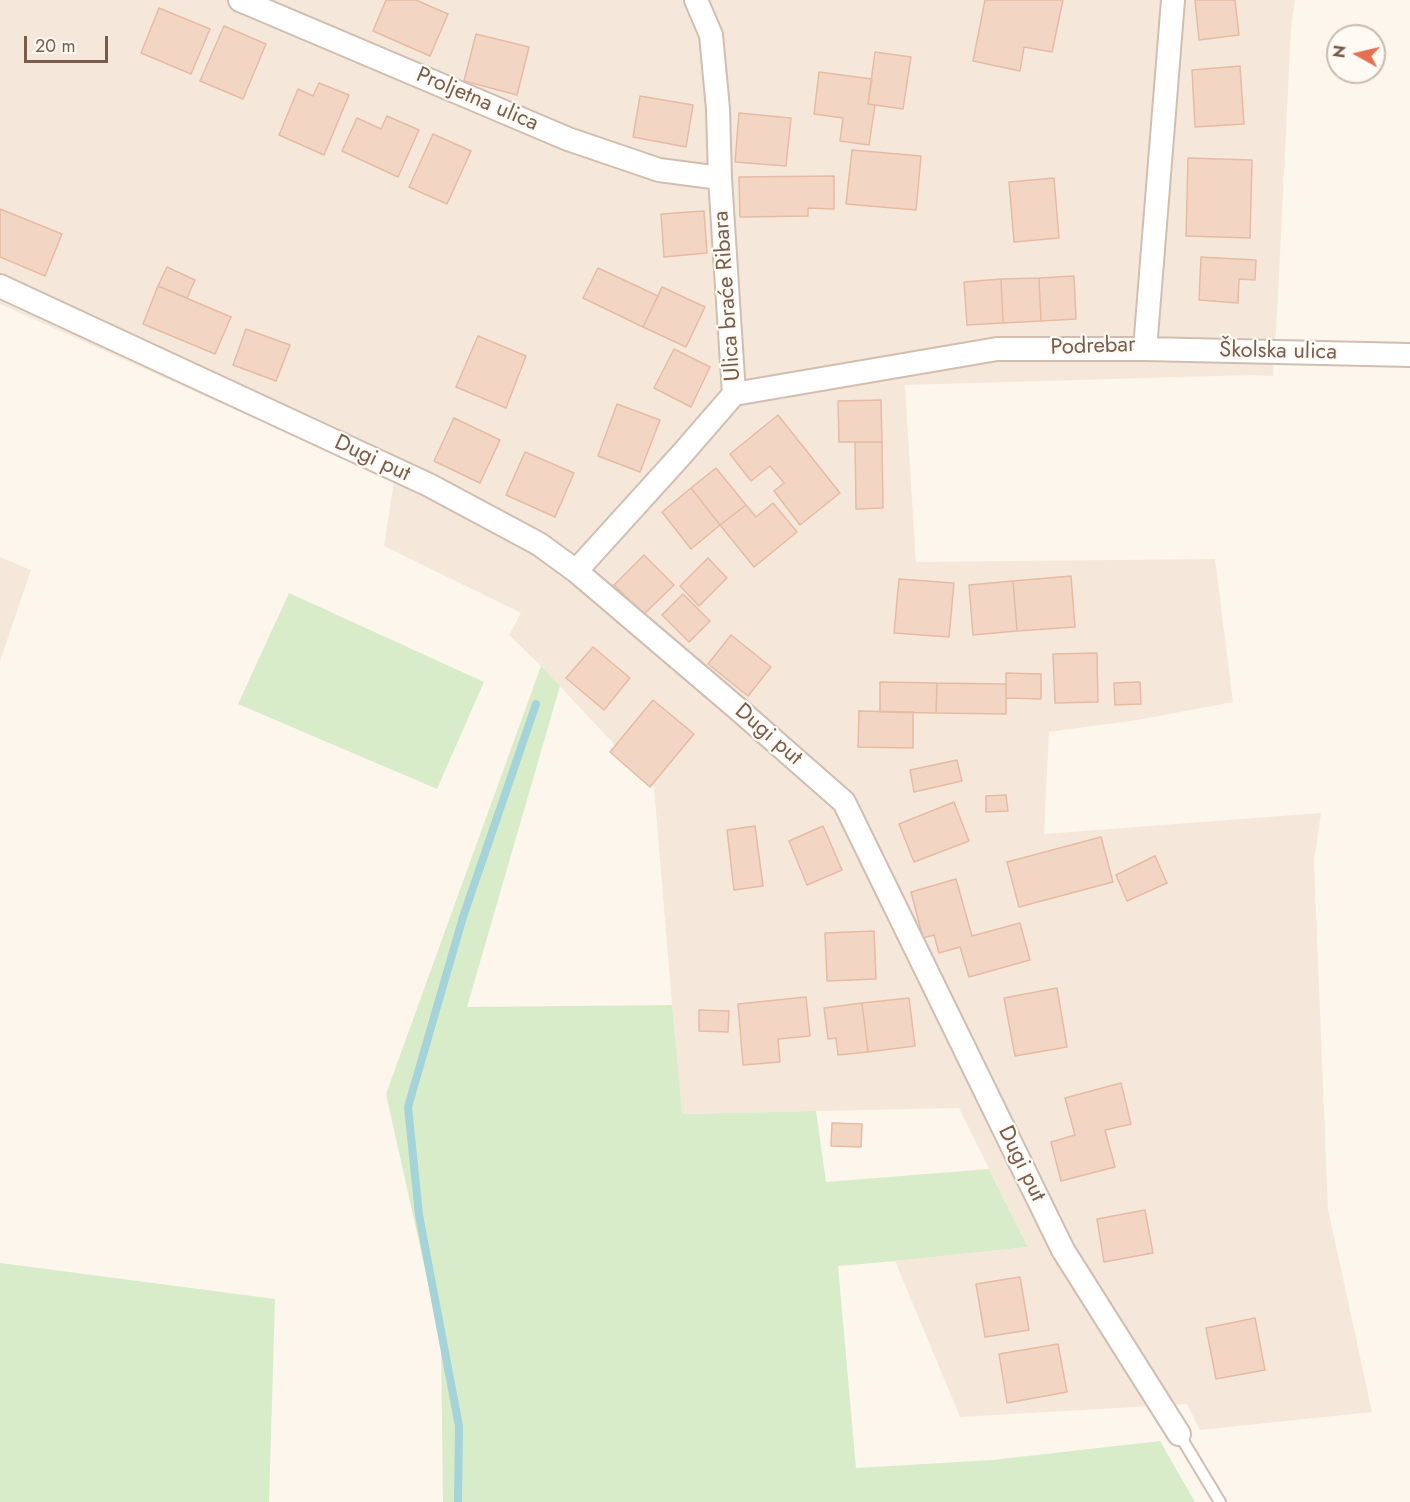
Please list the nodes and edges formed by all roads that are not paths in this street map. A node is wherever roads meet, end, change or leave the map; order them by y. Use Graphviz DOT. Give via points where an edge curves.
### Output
graph roads {
  1 [pos="240,0"];
  2 [pos="696,0"];
  3 [pos="1173,0"];
  4 [pos="720,178"];
  5 [pos="0,286"];
  6 [pos="1145,349"];
  7 [pos="1410,355"];
  8 [pos="735,393"];
  9 [pos="576,571"];
  10 [pos="1179,1434"];
  11 [pos="1220,1502"];
  1 -- 4 [label="street, Proljetna ulica" via="568,139 659,170"];
  2 -- 4 [label="street, Ulica braće Ribara" via="711,35"];
  3 -- 6 [label="street, Podrebar"];
  4 -- 8 [label="street, Ulica braće Ribara"];
  5 -- 9 [label="street, Dugi put" via="429,485 539,544"];
  6 -- 7 [label="street, Školska ulica"];
  6 -- 8 [label="street, Podrebar" via="997,349"];
  8 -- 9 [label="street, Ulica braće Ribara"];
  9 -- 10 [label="street, Dugi put" via="844,802 1063,1250"];
  10 -- 11 [label="lane, Dugi put"];
}
